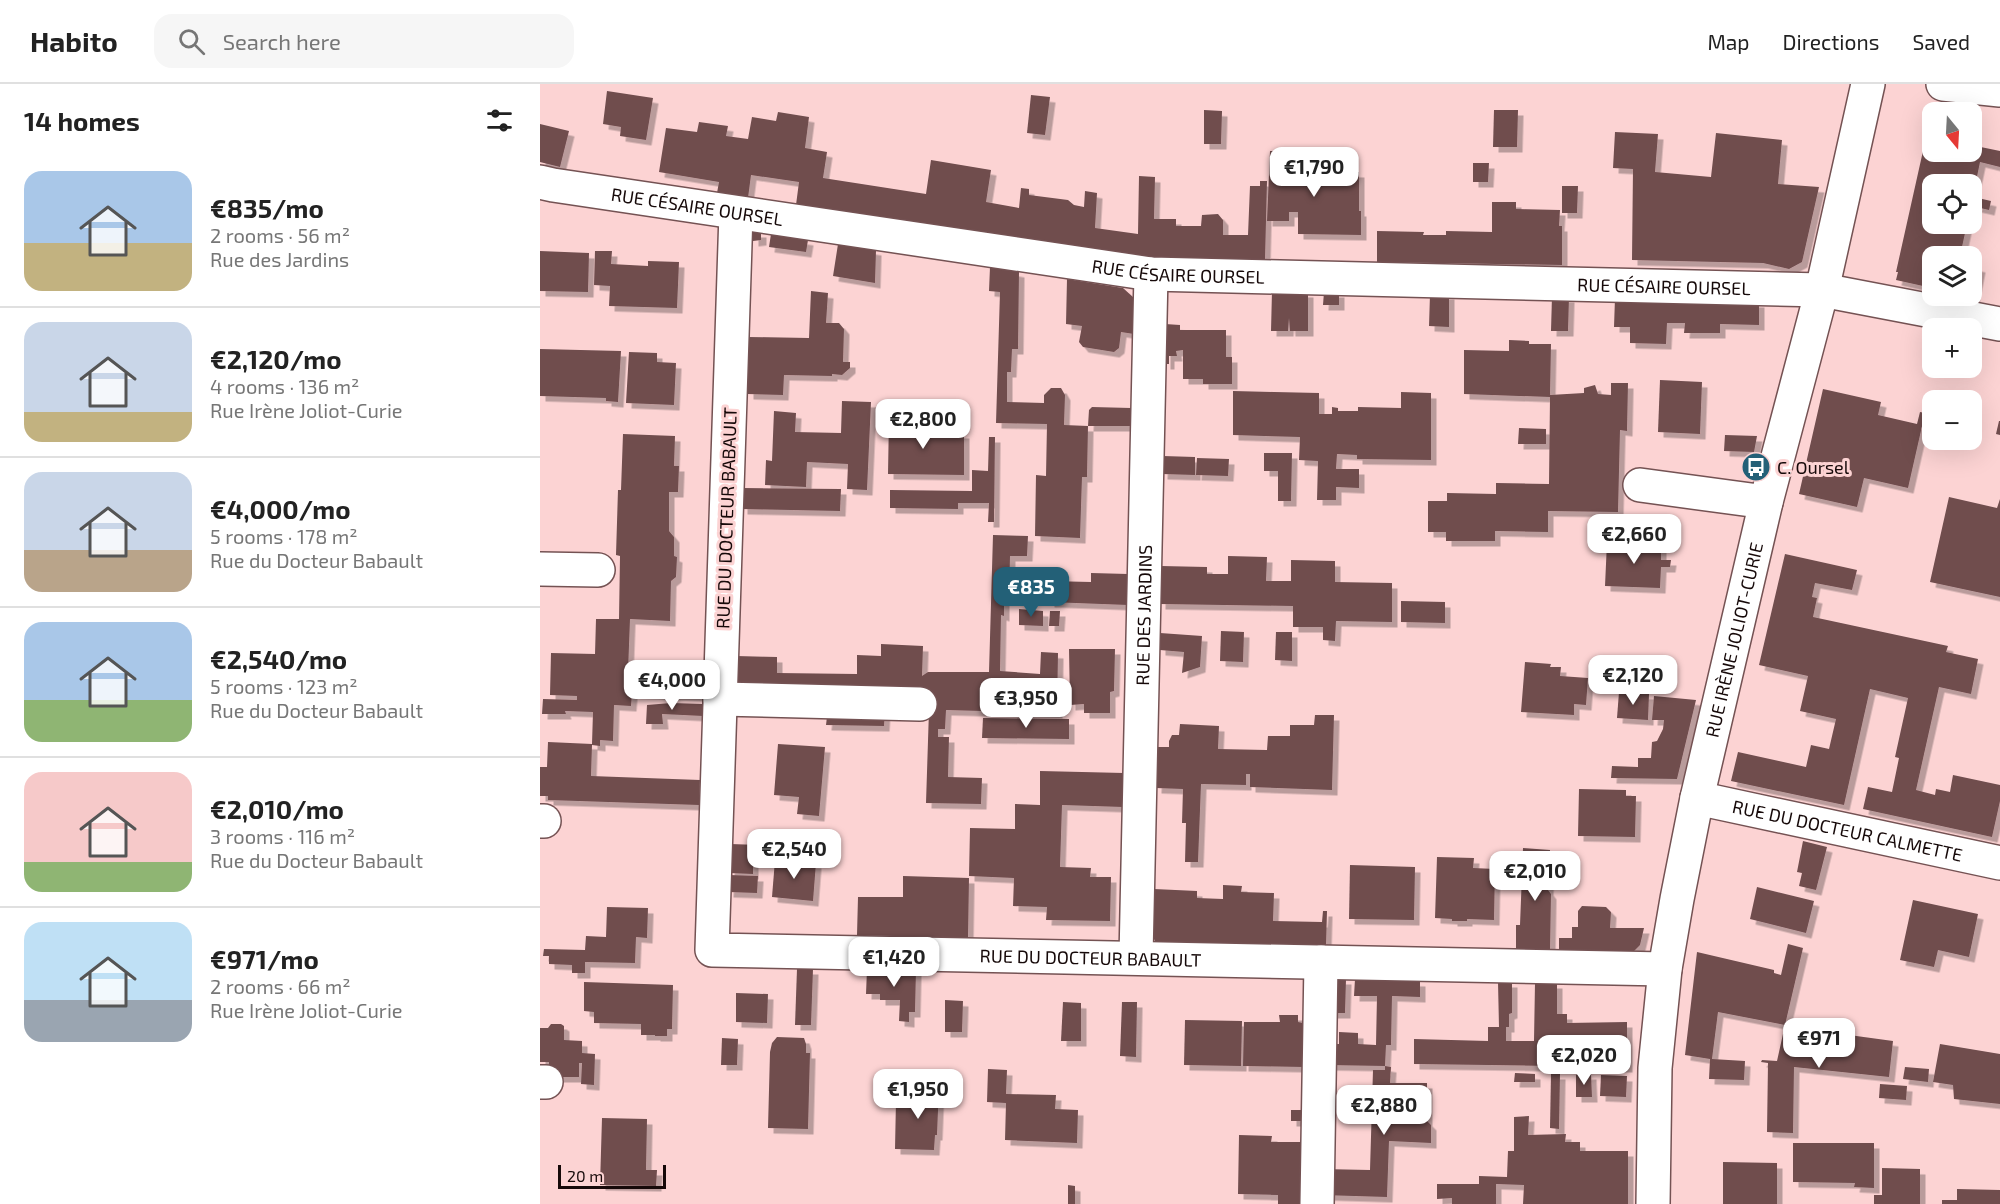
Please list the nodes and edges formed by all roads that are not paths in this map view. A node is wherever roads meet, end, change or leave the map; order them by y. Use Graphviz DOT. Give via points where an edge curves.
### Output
graph roads {
  1 [pos="1868,84"];
  2 [pos="1943,84"];
  3 [pos="2000,90"];
  4 [pos="540,182"];
  5 [pos="736,213"];
  6 [pos="1151,274"];
  7 [pos="1822,290"];
  8 [pos="2000,324"];
  9 [pos="1640,484"];
  10 [pos="1766,502"];
  11 [pos="540,569"];
  12 [pos="598,570"];
  13 [pos="720,699"];
  14 [pos="920,704"];
  15 [pos="1697,798"];
  16 [pos="2000,863"];
  17 [pos="1136,957"];
  18 [pos="1321,962"];
  19 [pos="1665,969"];
  20 [pos="1317,1204"];
  21 [pos="1653,1204"];
  1 -- 7 [label="street, RUE IRÈNE JOLIOT-CURIE"];
  2 -- 3 [label="street"];
  4 -- 5 [label="street, RUE CÉSAIRE OURSEL"];
  5 -- 6 [label="street, RUE CÉSAIRE OURSEL"];
  5 -- 13 [label="street, RUE DU DOCTEUR BABAULT"];
  6 -- 7 [label="street, RUE CÉSAIRE OURSEL"];
  6 -- 17 [label="street, RUE DES JARDINS"];
  7 -- 8 [label="street, RUE CÉSAIRE OURSEL"];
  7 -- 10 [label="street, RUE IRÈNE JOLIOT-CURIE"];
  9 -- 10 [label="street"];
  10 -- 15 [label="street, RUE IRÈNE JOLIOT-CURIE"];
  11 -- 12 [label="street"];
  13 -- 14 [label="street"];
  13 -- 17 [label="street, RUE DU DOCTEUR BABAULT" via="712,950"];
  15 -- 16 [label="street, RUE DU DOCTEUR CALMETTE"];
  15 -- 19 [label="street, RUE IRÈNE JOLIOT-CURIE"];
  17 -- 18 [label="street, RUE DU DOCTEUR BABAULT"];
  18 -- 19 [label="street, RUE DU DOCTEUR BABAULT"];
  18 -- 20 [label="street"];
  19 -- 21 [label="street, RUE IRÈNE JOLIOT-CURIE" via="1655,1068"];
}
